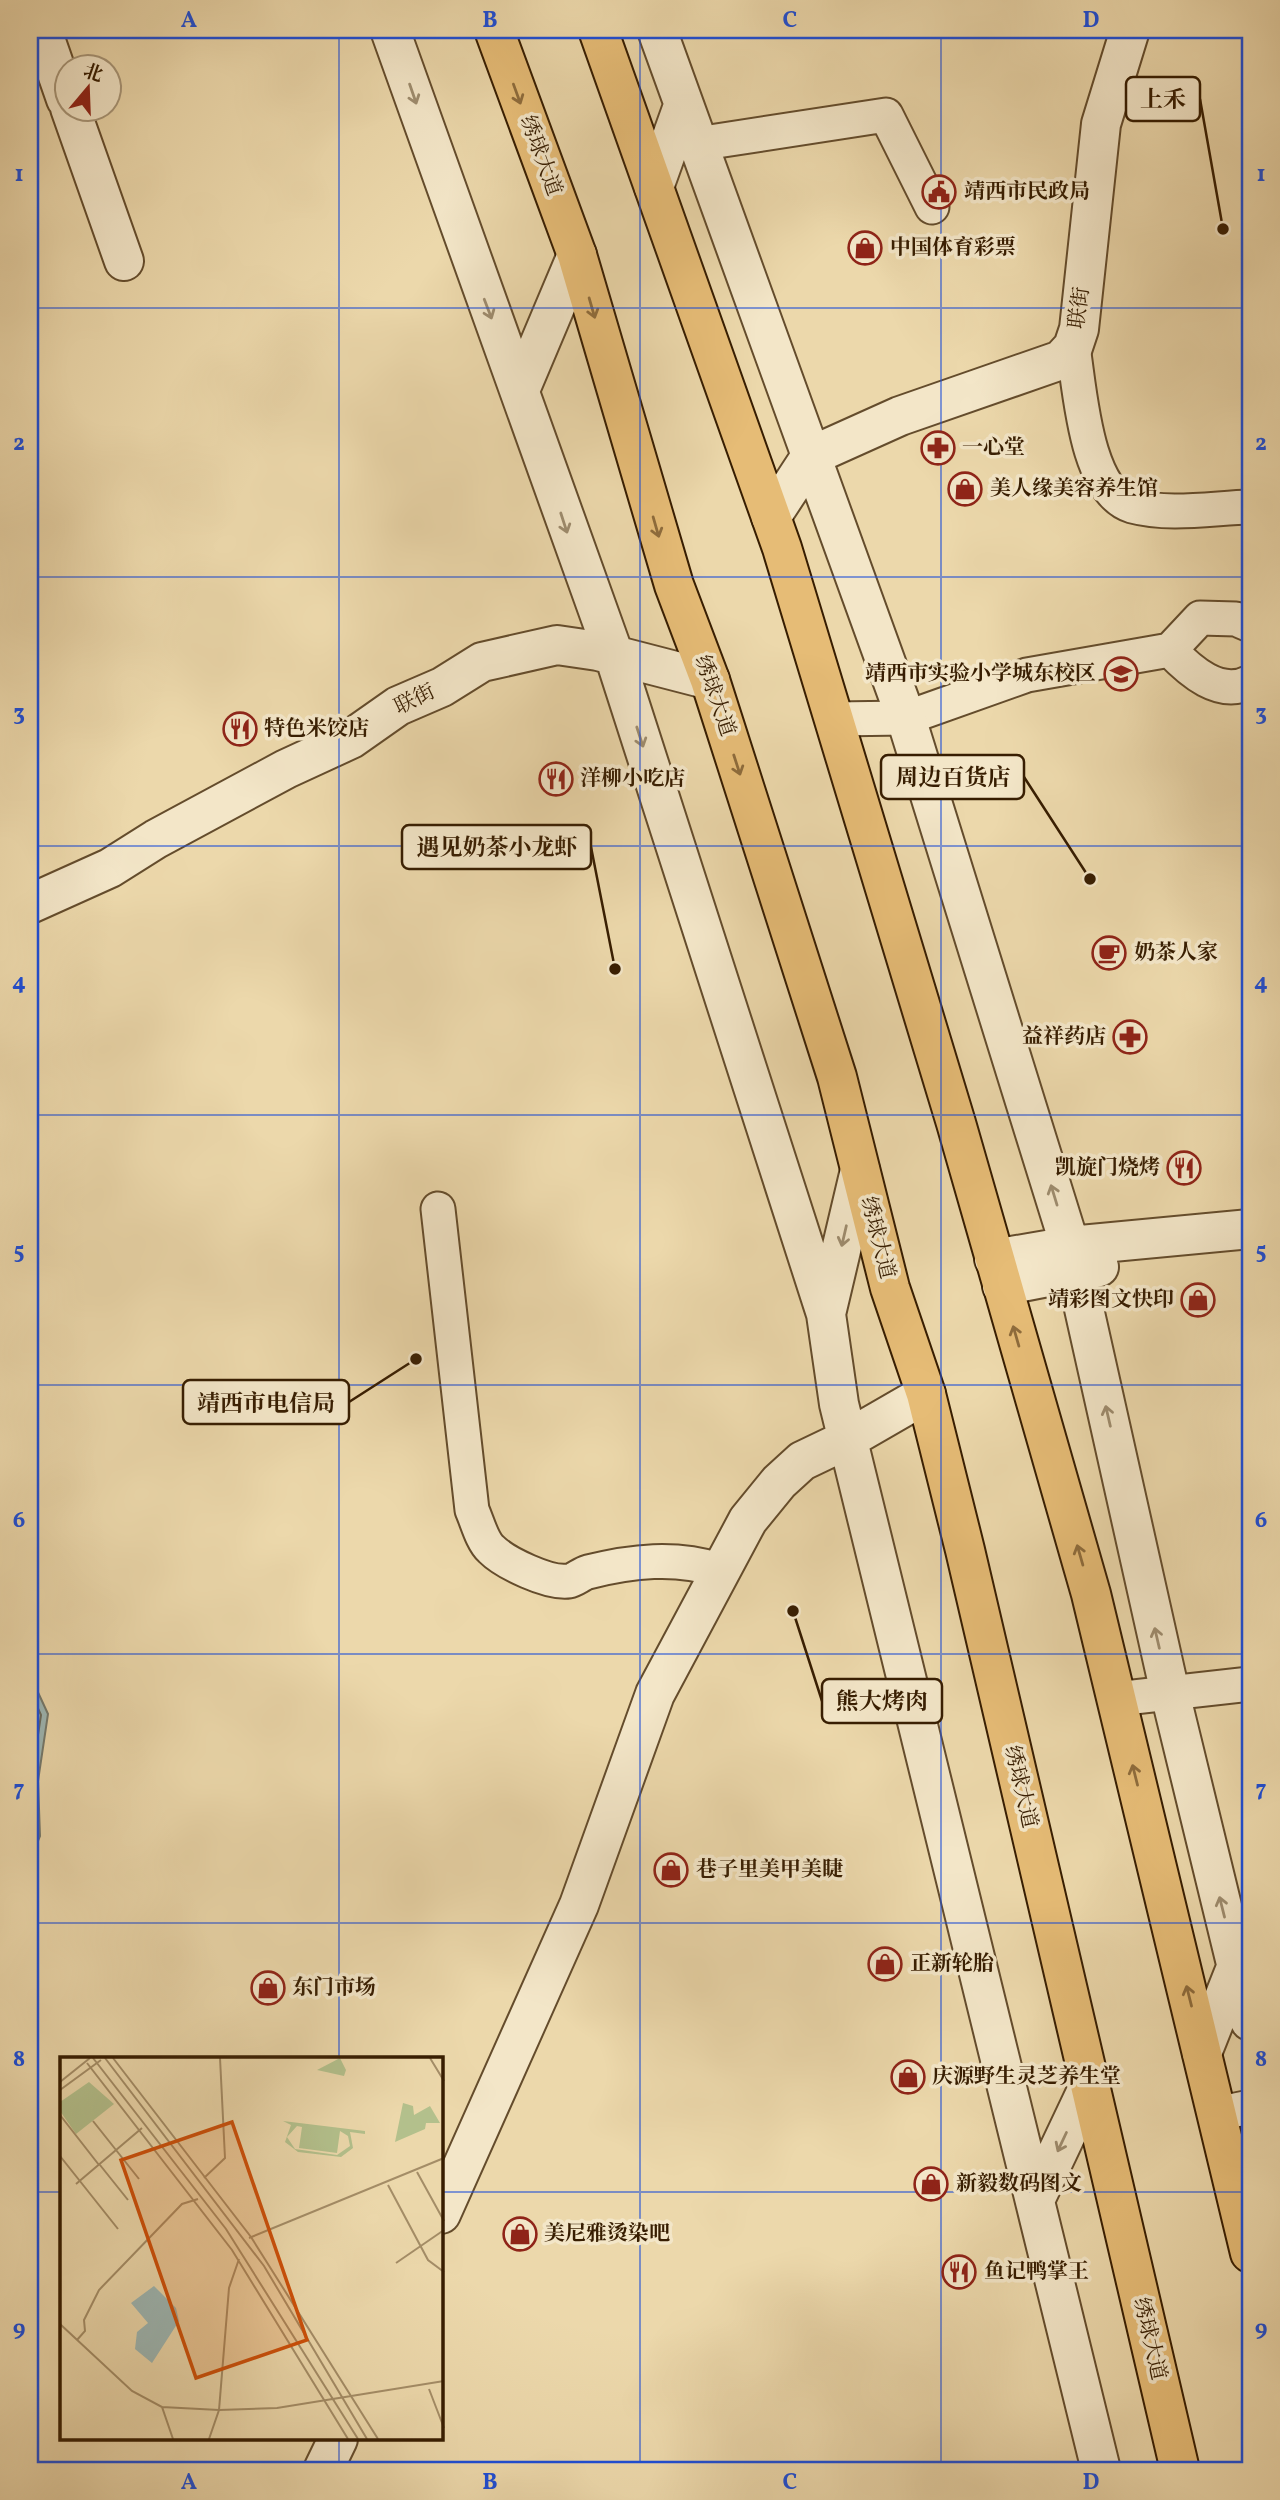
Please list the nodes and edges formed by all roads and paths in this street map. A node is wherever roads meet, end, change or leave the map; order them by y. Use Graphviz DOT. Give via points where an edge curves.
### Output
graph roads {
  1 [pos="42,30"];
  2 [pos="390,30"];
  3 [pos="494,30"];
  4 [pos="598,30"];
  5 [pos="657,30"];
  6 [pos="1130,30"];
  7 [pos="52,59"];
  8 [pos="683,106"];
  9 [pos="75,122"];
  10 [pos="697,145"];
  11 [pos="654,187"];
  12 [pos="932,207"];
  13 [pos="577,255"];
  14 [pos="124,261"];
  15 [pos="1073,347"];
  16 [pos="520,390"];
  17 [pos="811,456"];
  18 [pos="1250,507"];
  19 [pos="771,517"];
  20 [pos="1250,625"];
  21 [pos="1170,650"];
  22 [pos="614,655"];
  23 [pos="710,680"];
  24 [pos="1250,682"];
  25 [pos="906,718"];
  26 [pos="834,719"];
  27 [pos="30,904"];
  28 [pos="860,1170"];
  29 [pos="438,1209"];
  30 [pos="1250,1229"];
  31 [pos="1250,1248"];
  32 [pos="1072,1258"];
  33 [pos="998,1272"];
  34 [pos="826,1314"];
  35 [pos="926,1394"];
  36 [pos="848,1439"];
  37 [pos="719,1570"];
  38 [pos="1250,1684"];
  39 [pos="1170,1693"];
  40 [pos="1116,1699"];
  41 [pos="1237,1965"];
  42 [pos="1250,2021"];
  43 [pos="1202,2053"];
  44 [pos="1090,2084"];
  45 [pos="1233,2111"];
  46 [pos="1035,2200"];
  47 [pos="443,2210"];
  48 [pos="1250,2253"];
  49 [pos="338,2440"];
  50 [pos="323,2470"];
  51 [pos="1101,2470"];
  52 [pos="1180,2470"];
  1 -- 7 [label="street"];
  2 -- 16 [label="street, one-way"];
  3 -- 13 [label="main road, 绣球大道, one-way"];
  4 -- 11 [label="main road"];
  5 -- 8 [label="street"];
  6 -- 15 [label="street, 联街" via="1101,124 1079,329"];
  8 -- 10 [label="street"];
  8 -- 11 [label="street"];
  9 -- 14 [label="street"];
  10 -- 12 [label="lane" via="886,115"];
  10 -- 17 [label="street"];
  11 -- 19 [label="main road"];
  13 -- 16 [label="street"];
  13 -- 23 [label="main road, 绣球大道, one-way" via="674,585"];
  15 -- 17 [label="street, 联街" via="1061,360 900,416"];
  15 -- 18 [label="lane" via="1098,471 1111,494 1131,505 1163,510"];
  16 -- 22 [label="street, one-way"];
  17 -- 19 [label="street"];
  17 -- 25 [label="street"];
  19 -- 26 [label="main road"];
  20 -- 21 [label="lane" via="1236,619 1200,618"];
  21 -- 24 [label="lane" via="1193,675 1240,687"];
  21 -- 25 [label="lane" via="1027,675"];
  22 -- 23 [label="street, 联街"];
  22 -- 27 [label="street, 联街" via="557,645 481,662 442,687 398,706 351,739 156,839 110,869"];
  22 -- 34 [label="street, one-way"];
  23 -- 28 [label="main road, 绣球大道, one-way" via="837,1077"];
  25 -- 26 [label="lane"];
  32 -- 25 [label="street, one-way"];
  26 -- 33 [label="main road"];
  28 -- 34 [label="street, one-way"];
  28 -- 35 [label="main road, 绣球大道" via="890,1288"];
  29 -- 37 [label="lane" via="472,1510 490,1549 548,1579 570,1581 583,1573 633,1562 693,1562"];
  30 -- 32 [label="street"];
  31 -- 32 [label="street" via="1145,1258"];
  32 -- 33 [label="street"];
  39 -- 32 [label="street, one-way"];
  40 -- 33 [label="main road, one-way" via="1091,1594"];
  34 -- 36 [label="street"];
  35 -- 36 [label="street"];
  35 -- 44 [label="main road, 绣球大道"];
  36 -- 37 [label="street" via="802,1461 779,1482 748,1520"];
  36 -- 46 [label="street"];
  37 -- 47 [label="street" via="655,1694 579,1905"];
  38 -- 39 [label="lane"];
  39 -- 40 [label="lane"];
  41 -- 39 [label="street, one-way"];
  43 -- 40 [label="main road, one-way"];
  41 -- 42 [label="street"];
  41 -- 43 [label="street"];
  43 -- 45 [label="main road"];
  44 -- 46 [label="street, one-way"];
  44 -- 52 [label="main road, 绣球大道"];
  45 -- 48 [label="main road"];
  46 -- 51 [label="street"];
  49 -- 50 [label="street"];
}
